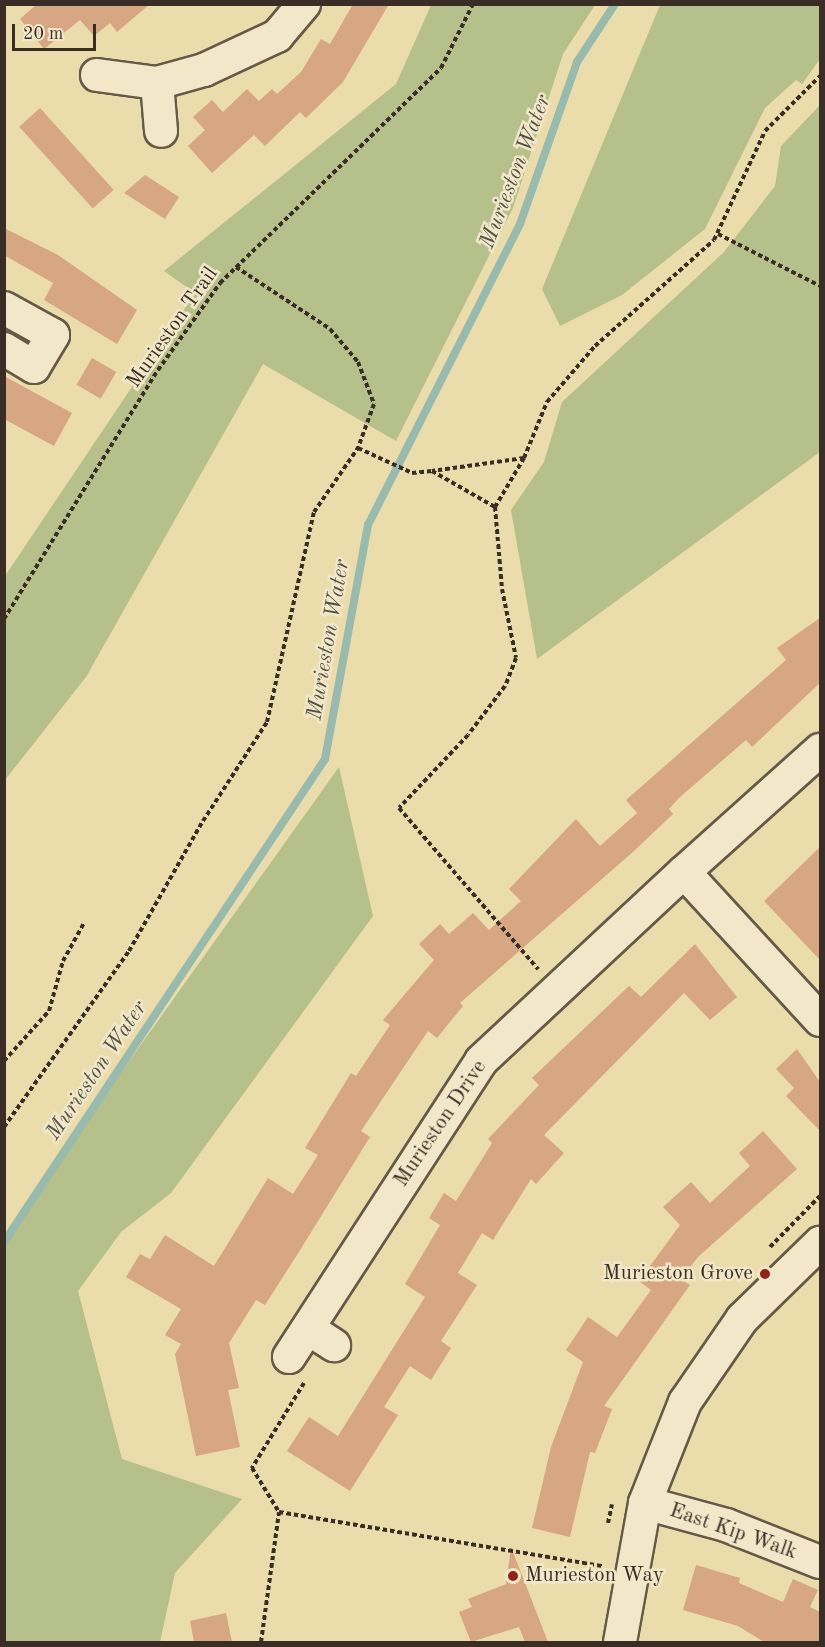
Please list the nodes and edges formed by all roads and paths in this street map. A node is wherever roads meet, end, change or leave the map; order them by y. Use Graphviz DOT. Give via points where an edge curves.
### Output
graph roads {
  1 [pos="304,4"];
  2 [pos="472,4"];
  3 [pos="97,75"];
  4 [pos="820,76"];
  5 [pos="157,83"];
  6 [pos="161,131"];
  7 [pos="718,234"];
  8 [pos="236,267"];
  9 [pos="820,286"];
  10 [pos="4,308"];
  11 [pos="4,349"];
  12 [pos="358,448"];
  13 [pos="524,458"];
  14 [pos="432,471"];
  15 [pos="495,507"];
  16 [pos="4,619"];
  17 [pos="820,750"];
  18 [pos="684,872"];
  19 [pos="84,923"];
  20 [pos="557,990"];
  21 [pos="820,1020"];
  22 [pos="4,1061"];
  23 [pos="4,1127"];
  24 [pos="820,1243"];
  25 [pos="289,1357"];
  26 [pos="645,1503"];
  27 [pos="279,1512"];
  28 [pos="820,1563"];
  29 [pos="603,1566"];
  30 [pos="261,1642"];
  31 [pos="620,1642"];
  1 -- 5 [label="street" via="277,36 204,70"];
  2 -- 8 [label="path, Murieston Trail" via="441,68"];
  3 -- 5 [label="street"];
  4 -- 7 [label="path" via="765,131"];
  5 -- 6 [label="street"];
  7 -- 9 [label="path"];
  7 -- 13 [label="path" via="595,346 547,402"];
  8 -- 12 [label="path" via="330,329 358,362 375,404"];
  8 -- 16 [label="path, Murieston Trail" via="158,370"];
  10 -- 11 [label="street" via="53,335 34,367"];
  12 -- 14 [label="path" via="380,462 412,473"];
  12 -- 23 [label="path" via="314,512 267,722 202,821 129,951"];
  13 -- 14 [label="path"];
  13 -- 15 [label="path"];
  14 -- 15 [label="path"];
  15 -- 20 [label="path" via="502,589 516,658 505,686 468,735 399,808"];
  17 -- 18 [label="street, Murieston Drive"];
  18 -- 20 [label="street, Murieston Drive"];
  18 -- 21 [label="street"];
  19 -- 22 [label="path" via="63,962 48,1011"];
  20 -- 25 [label="street, Murieston Drive" via="481,1061 322,1337"];
  24 -- 26 [label="street" via="742,1319 685,1402"];
  25 -- 27 [label="path" via="309,1373 252,1468"];
  26 -- 28 [label="street, East Kip Walk" via="726,1526"];
  26 -- 31 [label="street"];
  27 -- 29 [label="path"];
  27 -- 30 [label="path"];
}
